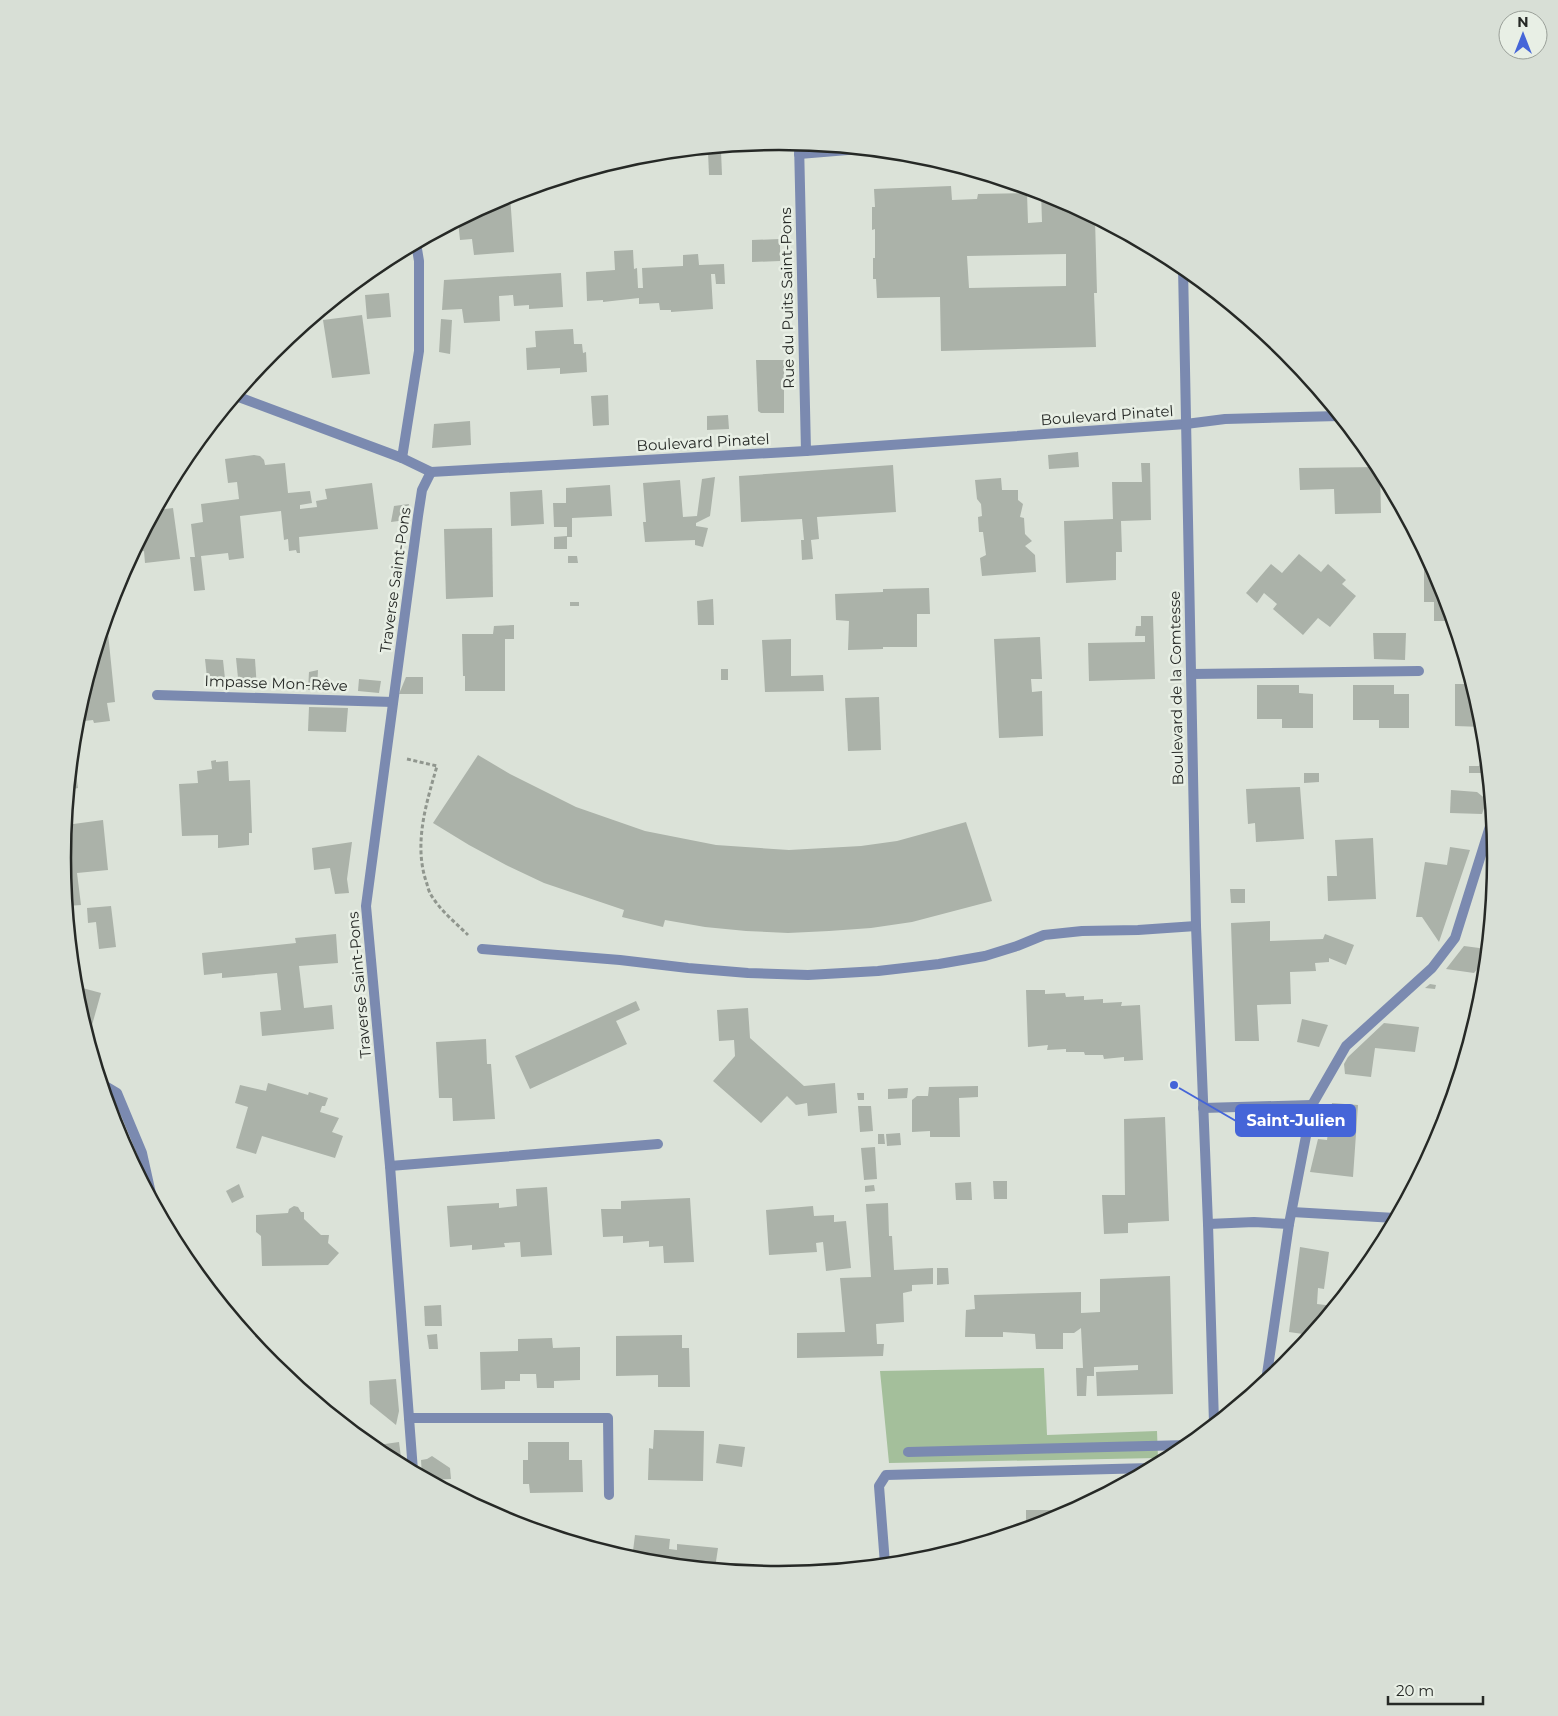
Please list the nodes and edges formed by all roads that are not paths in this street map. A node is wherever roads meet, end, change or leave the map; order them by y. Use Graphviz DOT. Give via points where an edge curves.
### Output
graph roads {
  1 [pos="799,151"];
  2 [pos="827,152"];
  3 [pos="799,154"];
  4 [pos="417,250"];
  5 [pos="1183,278"];
  6 [pos="241,398"];
  7 [pos="1331,416"];
  8 [pos="1186,424"];
  9 [pos="806,451"];
  10 [pos="402,458"];
  11 [pos="431,472"];
  12 [pos="1419,672"];
  13 [pos="1191,674"];
  14 [pos="157,695"];
  15 [pos="393,702"];
  16 [pos="1486,839"];
  17 [pos="1196,926"];
  18 [pos="482,949"];
  19 [pos="111,1090"];
  20 [pos="1312,1104"];
  21 [pos="1203,1108"];
  22 [pos="658,1144"];
  23 [pos="390,1166"];
  24 [pos="147,1177"];
  25 [pos="1292,1212"];
  26 [pos="1388,1218"];
  27 [pos="1208,1224"];
  28 [pos="1289,1224"];
  29 [pos="1268,1369"];
  30 [pos="1214,1416"];
  31 [pos="409,1418"];
  32 [pos="1173,1445"];
  33 [pos="908,1452"];
  34 [pos="412,1463"];
  35 [pos="1137,1468"];
  36 [pos="609,1496"];
  37 [pos="885,1558"];
  1 -- 3 [label="street, Rue du Puits Saint-Pons"];
  2 -- 3 [label="street"];
  3 -- 9 [label="street, Rue du Puits Saint-Pons"];
  4 -- 10 [label="street" via="419,352"];
  5 -- 8 [label="street, Boulevard de la Comtesse"];
  6 -- 10 [label="street, Boulevard Pinatel"];
  7 -- 8 [label="street, Boulevard Pinatel" via="1225,419"];
  8 -- 9 [label="street, Boulevard Pinatel"];
  8 -- 13 [label="street, Boulevard de la Comtesse"];
  9 -- 11 [label="street, Boulevard Pinatel"];
  10 -- 11 [label="street, Boulevard Pinatel"];
  11 -- 15 [label="street, Traverse Saint-Pons" via="422,490"];
  12 -- 13 [label="street"];
  13 -- 17 [label="street, Boulevard de la Comtesse"];
  14 -- 15 [label="street, Impasse Mon-Rêve"];
  15 -- 23 [label="street, Traverse Saint-Pons" via="366,906"];
  16 -- 20 [label="street" via="1455,938 1432,968 1346,1046"];
  17 -- 18 [label="street" via="1044,935 985,956 939,964 808,975 696,969"];
  17 -- 21 [label="street, Boulevard de la Comtesse"];
  19 -- 24 [label="street" via="117,1094 142,1153"];
  20 -- 21 [label="street"];
  20 -- 25 [label="street"];
  21 -- 27 [label="street, Boulevard de la Comtesse"];
  22 -- 23 [label="street"];
  23 -- 31 [label="street, Traverse Saint-Pons"];
  25 -- 26 [label="street"];
  25 -- 28 [label="street"];
  27 -- 28 [label="street"];
  27 -- 30 [label="street, Boulevard de la Comtesse"];
  28 -- 29 [label="street"];
  31 -- 34 [label="street, Traverse Saint-Pons"];
  31 -- 36 [label="street" via="608,1418"];
  32 -- 33 [label="street"];
  35 -- 37 [label="street" via="886,1475 879,1486"];
}
